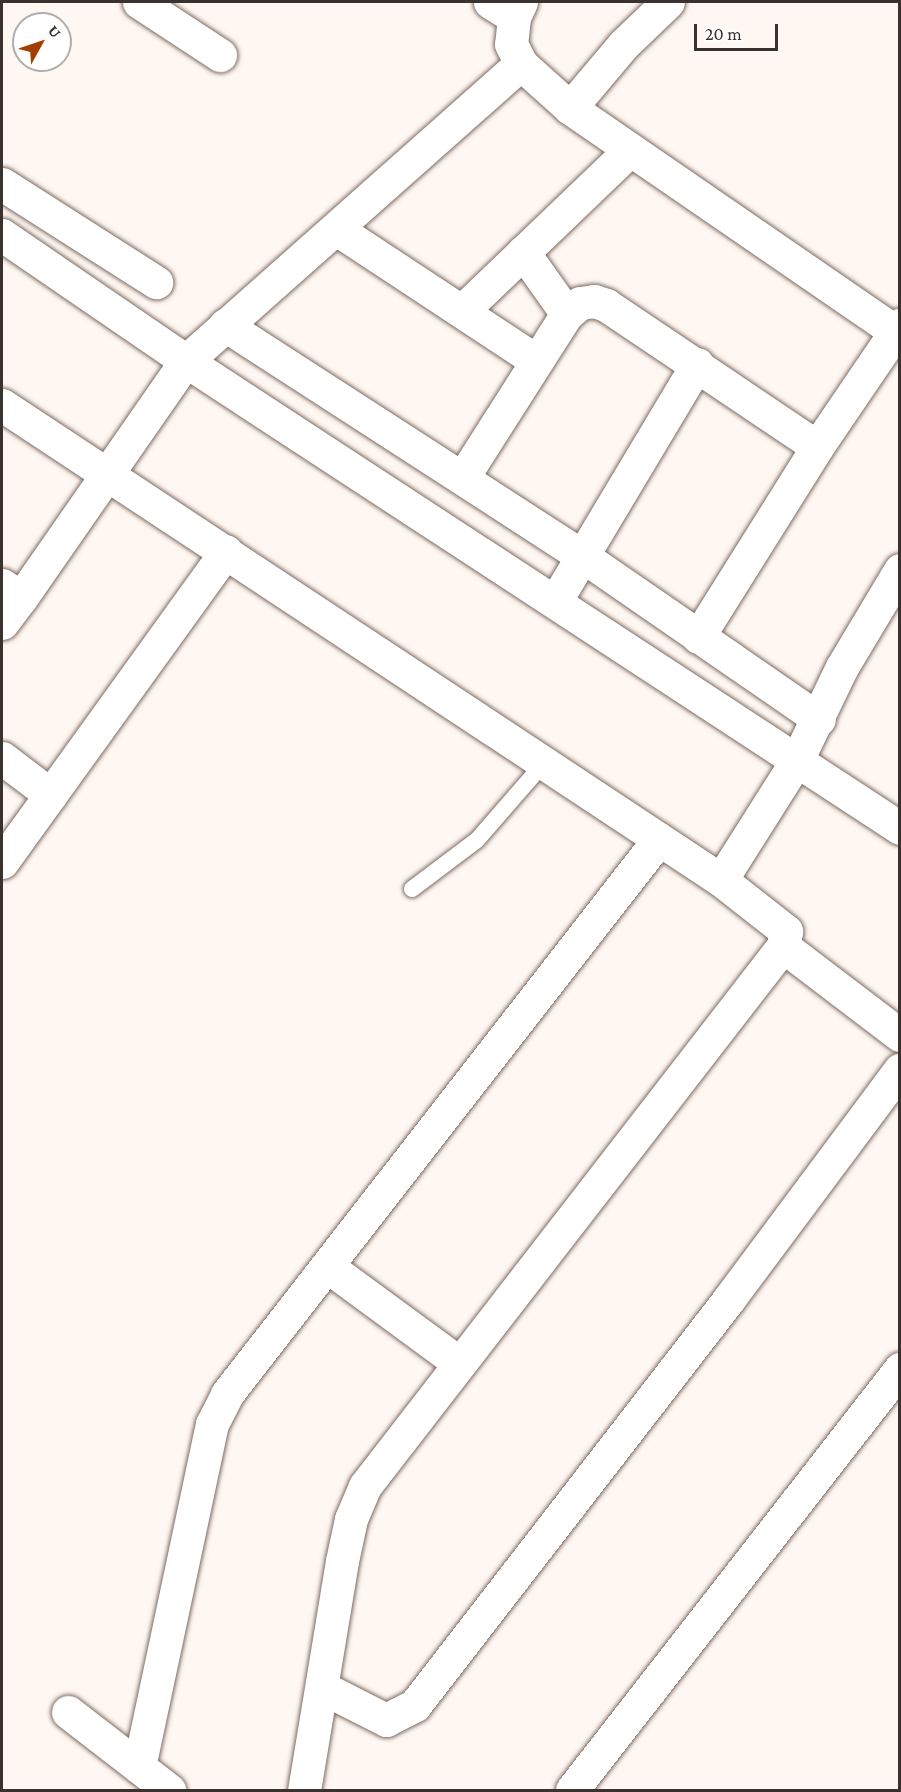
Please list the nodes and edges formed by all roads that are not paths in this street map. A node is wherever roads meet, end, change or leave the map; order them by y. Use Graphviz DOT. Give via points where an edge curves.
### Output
graph roads {
  1 [pos="140,2"];
  2 [pos="668,2"];
  3 [pos="508,7"];
  4 [pos="220,55"];
  5 [pos="521,64"];
  6 [pos="570,108"];
  7 [pos="629,151"];
  8 [pos="2,184"];
  9 [pos="338,230"];
  10 [pos="2,235"];
  11 [pos="523,252"];
  12 [pos="156,282"];
  13 [pos="462,311"];
  14 [pos="567,314"];
  15 [pos="897,328"];
  16 [pos="205,343"];
  17 [pos="537,361"];
  18 [pos="697,364"];
  19 [pos="2,405"];
  20 [pos="817,447"];
  21 [pos="110,474"];
  22 [pos="463,477"];
  23 [pos="226,551"];
  24 [pos="900,570"];
  25 [pos="569,578"];
  26 [pos="8,602"];
  27 [pos="698,637"];
  28 [pos="809,737"];
  29 [pos="2,758"];
  30 [pos="543,763"];
  31 [pos="51,795"];
  32 [pos="900,828"];
  33 [pos="659,839"];
  34 [pos="2,862"];
  35 [pos="721,880"];
  36 [pos="412,890"];
  37 [pos="783,946"];
  38 [pos="900,1035"];
  39 [pos="900,1070"];
  40 [pos="327,1266"];
  41 [pos="459,1363"];
  42 [pos="900,1369"];
  43 [pos="323,1688"];
  44 [pos="68,1712"];
  45 [pos="139,1767"];
  46 [pos="170,1791"];
  47 [pos="304,1791"];
  48 [pos="572,1791"];
  1 -- 4 [label="street"];
  2 -- 6 [label="street" via="623,45"];
  3 -- 5 [label="street" via="511,44"];
  5 -- 6 [label="street"];
  5 -- 9 [label="street"];
  6 -- 7 [label="street"];
  7 -- 11 [label="street"];
  7 -- 15 [label="street"];
  8 -- 12 [label="street"];
  9 -- 13 [label="street"];
  9 -- 16 [label="street"];
  10 -- 16 [label="street"];
  11 -- 13 [label="street"];
  11 -- 14 [label="street"];
  13 -- 17 [label="street"];
  14 -- 17 [label="street"];
  14 -- 18 [label="street" via="580,303 594,301 606,305"];
  15 -- 20 [label="street"];
  16 -- 21 [label="street"];
  16 -- 22 [label="street"];
  16 -- 25 [label="street"];
  17 -- 22 [label="street"];
  18 -- 20 [label="street"];
  18 -- 25 [label="street"];
  19 -- 21 [label="street"];
  20 -- 27 [label="street"];
  21 -- 23 [label="street"];
  21 -- 26 [label="street"];
  22 -- 25 [label="street"];
  23 -- 30 [label="street"];
  23 -- 31 [label="street"];
  24 -- 28 [label="street" via="842,667"];
  25 -- 27 [label="street"];
  25 -- 28 [label="street"];
  27 -- 28 [label="street"];
  28 -- 32 [label="street"];
  28 -- 35 [label="street"];
  29 -- 31 [label="street"];
  30 -- 33 [label="street"];
  30 -- 36 [label="lane" via="477,840"];
  31 -- 34 [label="street"];
  33 -- 35 [label="street"];
  33 -- 40 [label="street"];
  35 -- 37 [label="street" via="783,926"];
  37 -- 38 [label="street"];
  37 -- 41 [label="street"];
  39 -- 43 [label="street" via="722,1309 415,1705 386,1720"];
  40 -- 41 [label="street"];
  40 -- 45 [label="street" via="227,1394 212,1424"];
  41 -- 43 [label="street" via="365,1486 351,1519"];
  42 -- 48 [label="street"];
  43 -- 47 [label="street"];
  44 -- 45 [label="street"];
  45 -- 46 [label="street"];
}
